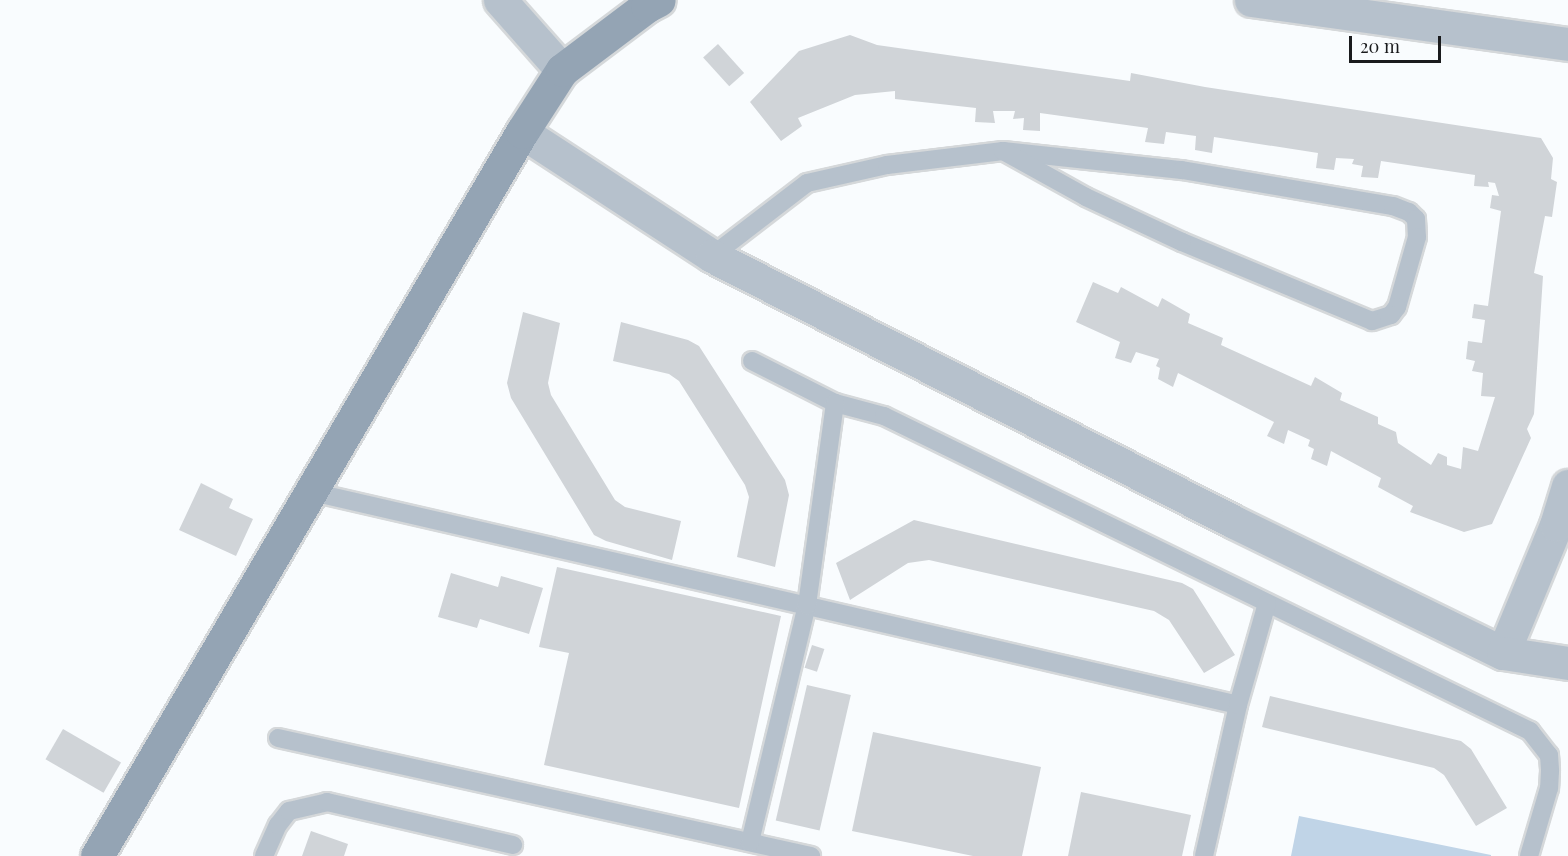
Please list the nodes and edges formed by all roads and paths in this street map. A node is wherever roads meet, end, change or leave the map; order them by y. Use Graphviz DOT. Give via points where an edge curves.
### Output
graph roads {
  1 [pos="500,0"];
  2 [pos="659,0"];
  3 [pos="1251,0"];
  4 [pos="1568,44"];
  5 [pos="562,70"];
  6 [pos="522,132"];
  7 [pos="1003,151"];
  8 [pos="712,256"];
  9 [pos="752,361"];
  10 [pos="836,403"];
  11 [pos="1568,486"];
  12 [pos="312,492"];
  13 [pos="1267,603"];
  14 [pos="807,605"];
  15 [pos="1503,653"];
  16 [pos="1568,663"];
  17 [pos="1238,705"];
  18 [pos="278,738"];
  19 [pos="750,842"];
  20 [pos="513,845"];
  21 [pos="98,856"];
  22 [pos="264,856"];
  23 [pos="811,856"];
  24 [pos="1204,856"];
  25 [pos="1529,856"];
  1 -- 5 [label="street"];
  2 -- 5 [label="main road"];
  3 -- 4 [label="street"];
  5 -- 6 [label="main road"];
  6 -- 8 [label="street"];
  6 -- 12 [label="main road"];
  7 -- 7 [label="lane" via="1182,170 1393,206 1416,219 1418,237 1396,307 1391,315 1372,321 1182,242 1086,197"];
  7 -- 8 [label="lane" via="887,165 807,183"];
  8 -- 15 [label="street" via="1234,522"];
  9 -- 10 [label="lane"];
  10 -- 13 [label="lane" via="884,416"];
  10 -- 14 [label="lane"];
  11 -- 15 [label="street"];
  12 -- 14 [label="lane"];
  12 -- 21 [label="main road"];
  13 -- 17 [label="lane"];
  13 -- 25 [label="lane" via="1530,730 1549,755 1550,771 1549,788"];
  14 -- 17 [label="lane"];
  14 -- 19 [label="lane"];
  15 -- 16 [label="street"];
  17 -- 24 [label="lane"];
  18 -- 19 [label="lane"];
  19 -- 23 [label="lane"];
  20 -- 22 [label="lane" via="327,802 289,811"];
}
